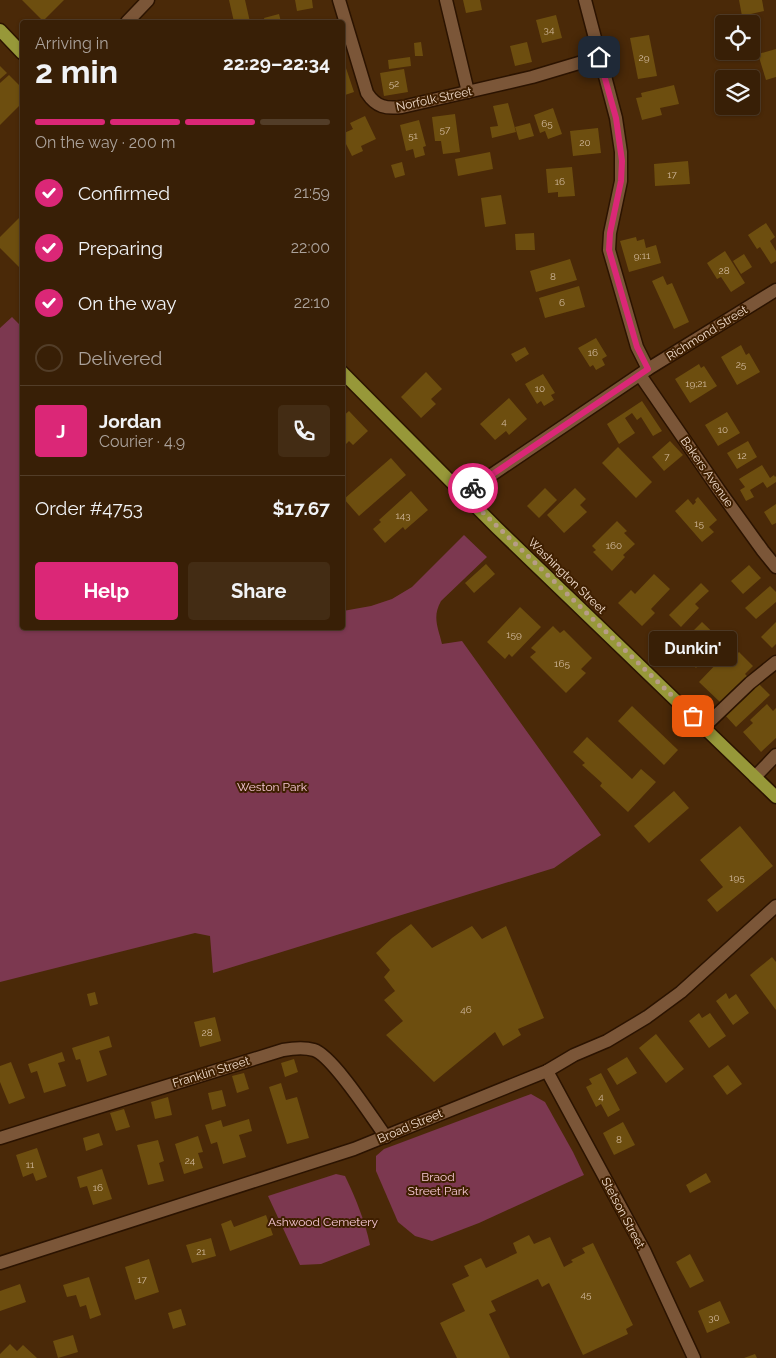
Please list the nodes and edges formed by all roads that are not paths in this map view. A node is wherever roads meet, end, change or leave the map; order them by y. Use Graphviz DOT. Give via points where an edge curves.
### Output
graph roads {
  1 [pos="148,0"];
  2 [pos="339,0"];
  3 [pos="446,0"];
  4 [pos="584,0"];
  5 [pos="129,20"];
  6 [pos="0,30"];
  7 [pos="20,51"];
  8 [pos="599,57"];
  9 [pos="468,92"];
  10 [pos="776,290"];
  11 [pos="644,372"];
  12 [pos="345,375"];
  13 [pos="465,495"];
  14 [pos="776,566"];
  15 [pos="776,662"];
  16 [pos="704,727"];
  17 [pos="776,755"];
  18 [pos="755,776"];
  19 [pos="776,797"];
  20 [pos="776,906"];
  21 [pos="547,1071"];
  22 [pos="386,1137"];
  23 [pos="0,1138"];
  24 [pos="0,1263"];
  25 [pos="694,1358"];
  1 -- 5 [label="street"];
  2 -- 9 [label="street, Norfolk Street" via="367,93 375,103 387,108 402,107"];
  3 -- 9 [label="street"];
  4 -- 8 [label="street, Bakers Avenue"];
  6 -- 7 [label="main road"];
  8 -- 9 [label="street, Norfolk Street"];
  8 -- 11 [label="street, Bakers Avenue" via="616,118 622,161 609,250"];
  10 -- 11 [label="street, Richmond Street"];
  11 -- 13 [label="street, Richmond Street"];
  11 -- 14 [label="street, Bakers Avenue" via="719,490"];
  12 -- 13 [label="main road, Washington Street"];
  13 -- 16 [label="main road, Washington Street"];
  15 -- 16 [label="street"];
  16 -- 18 [label="main road, Washington Street"];
  17 -- 18 [label="street"];
  18 -- 19 [label="main road, Washington Street"];
  20 -- 21 [label="street, Broad Street" via="681,992 647,1017"];
  21 -- 22 [label="street, Broad Street"];
  21 -- 25 [label="street, Stetson Street" via="644,1250"];
  22 -- 23 [label="street, Franklin Street" via="329,1061 316,1051 298,1048"];
  22 -- 24 [label="street, Broad Street"];
}
